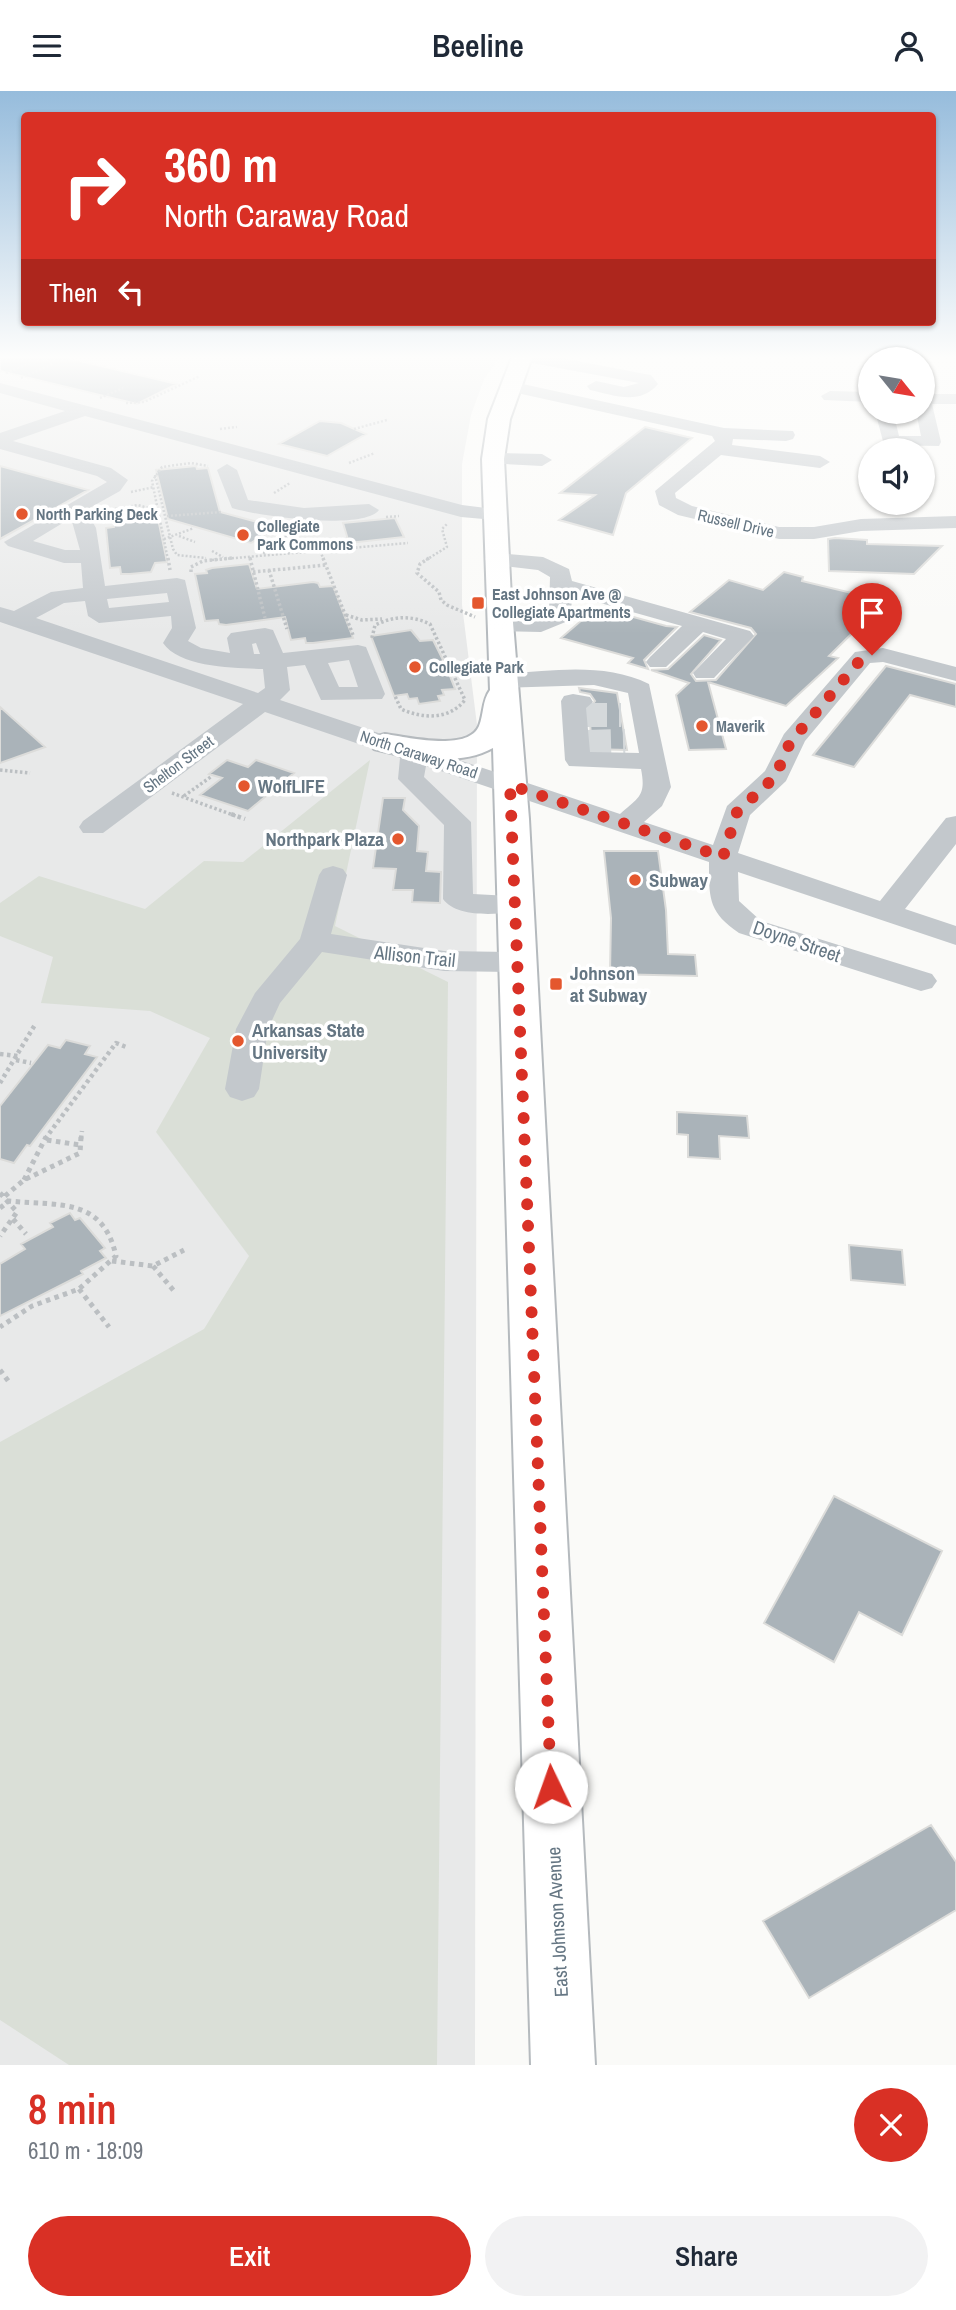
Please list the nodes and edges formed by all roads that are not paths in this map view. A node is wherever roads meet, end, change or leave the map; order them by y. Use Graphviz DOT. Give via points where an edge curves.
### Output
graph roads {
  1 [pos="27,449"];
  2 [pos="201,449"];
  3 [pos="494,449"];
  4 [pos="708,449"];
  5 [pos="760,449"];
  6 [pos="493,459"];
  7 [pos="542,460"];
  8 [pos="820,462"];
  9 [pos="218,468"];
  10 [pos="301,487"];
  11 [pos="74,508"];
  12 [pos="369,510"];
  13 [pos="495,514"];
  14 [pos="956,522"];
  15 [pos="89,556"];
  16 [pos="496,559"];
  17 [pos="561,585"];
  18 [pos="93,593"];
  19 [pos="8,616"];
  20 [pos="699,623"];
  21 [pos="488,627"];
  22 [pos="313,657"];
  23 [pos="274,661"];
  24 [pos="658,662"];
  25 [pos="705,673"];
  26 [pos="956,674"];
  27 [pos="503,681"];
  28 [pos="264,701"];
  29 [pos="578,717"];
  30 [pos="636,726"];
  31 [pos="385,743"];
  32 [pos="414,753"];
  33 [pos="510,785"];
  34 [pos="625,824"];
  35 [pos="956,824"];
  36 [pos="93,827"];
  37 [pos="723,857"];
  38 [pos="333,875"];
  39 [pos="516,903"];
  40 [pos="886,912"];
  41 [pos="956,936"];
  42 [pos="314,941"];
  43 [pos="517,962"];
  44 [pos="921,981"];
  45 [pos="242,1089"];
  46 [pos="558,1940"];
  47 [pos="545,2065"];
  48 [pos="563,2065"];
  1 -- 11 [label="street" via="118,479 113,487"];
  2 -- 10 [label="street"];
  3 -- 6 [label="main road, East Johnson Avenue"];
  4 -- 14 [label="street, Russell Drive" via="664,491 666,501 685,511 779,533"];
  5 -- 8 [label="street"];
  6 -- 7 [label="street"];
  6 -- 13 [label="main road, East Johnson Avenue"];
  9 -- 10 [label="street" via="239,504"];
  10 -- 12 [label="street" via="293,516"];
  10 -- 13 [label="street"];
  11 -- 15 [label="street" via="85,519"];
  11 -- 15 [label="street" via="15,542 64,557"];
  13 -- 16 [label="main road, East Johnson Avenue"];
  15 -- 18 [label="street"];
  16 -- 17 [label="street" via="544,564 561,574"];
  16 -- 21 [label="main road, East Johnson Avenue"];
  17 -- 20 [label="street"];
  17 -- 21 [label="street" via="560,615 541,625"];
  18 -- 19 [label="street" via="59,597"];
  18 -- 23 [label="street" via="99,616 181,608 184,628 175,640 178,646 244,663 239,638 265,635"];
  19 -- 28 [label="street, North Caraway Road"];
  20 -- 24 [label="street"];
  20 -- 25 [label="street" via="742,636"];
  21 -- 27 [label="main road, East Johnson Avenue"];
  22 -- 23 [label="street"];
  23 -- 28 [label="street" via="278,690"];
  26 -- 37 [label="street, Doyne Street" via="872,655 863,657 793,739 777,775 737,812"];
  27 -- 29 [label="street"];
  27 -- 31 [label="main road" via="492,731 482,741 458,750"];
  27 -- 33 [label="main road, East Johnson Avenue"];
  28 -- 31 [label="street, North Caraway Road"];
  28 -- 36 [label="street, Shelton Street"];
  29 -- 30 [label="street" via="578,760"];
  29 -- 30 [label="street" via="631,682 640,689"];
  30 -- 34 [label="street" via="658,787 652,800"];
  31 -- 32 [label="street, North Caraway Road"];
  32 -- 33 [label="street, North Caraway Road"];
  32 -- 39 [label="street" via="411,779 460,830 458,899"];
  33 -- 34 [label="street, North Caraway Road"];
  33 -- 39 [label="main road, East Johnson Avenue"];
  34 -- 37 [label="street, North Caraway Road"];
  35 -- 40 [label="street"];
  37 -- 40 [label="street, North Caraway Road"];
  37 -- 44 [label="street, Doyne Street" via="724,902 734,917 750,927"];
  38 -- 42 [label="street"];
  39 -- 43 [label="main road, East Johnson Avenue"];
  40 -- 41 [label="street, North Caraway Road"];
  42 -- 43 [label="street, Allison Trail" via="444,961"];
  42 -- 45 [label="street" via="261,1010 247,1048"];
  43 -- 46 [label="main road, East Johnson Avenue"];
  46 -- 47 [label="main road"];
  46 -- 48 [label="main road, East Johnson Avenue"];
}
